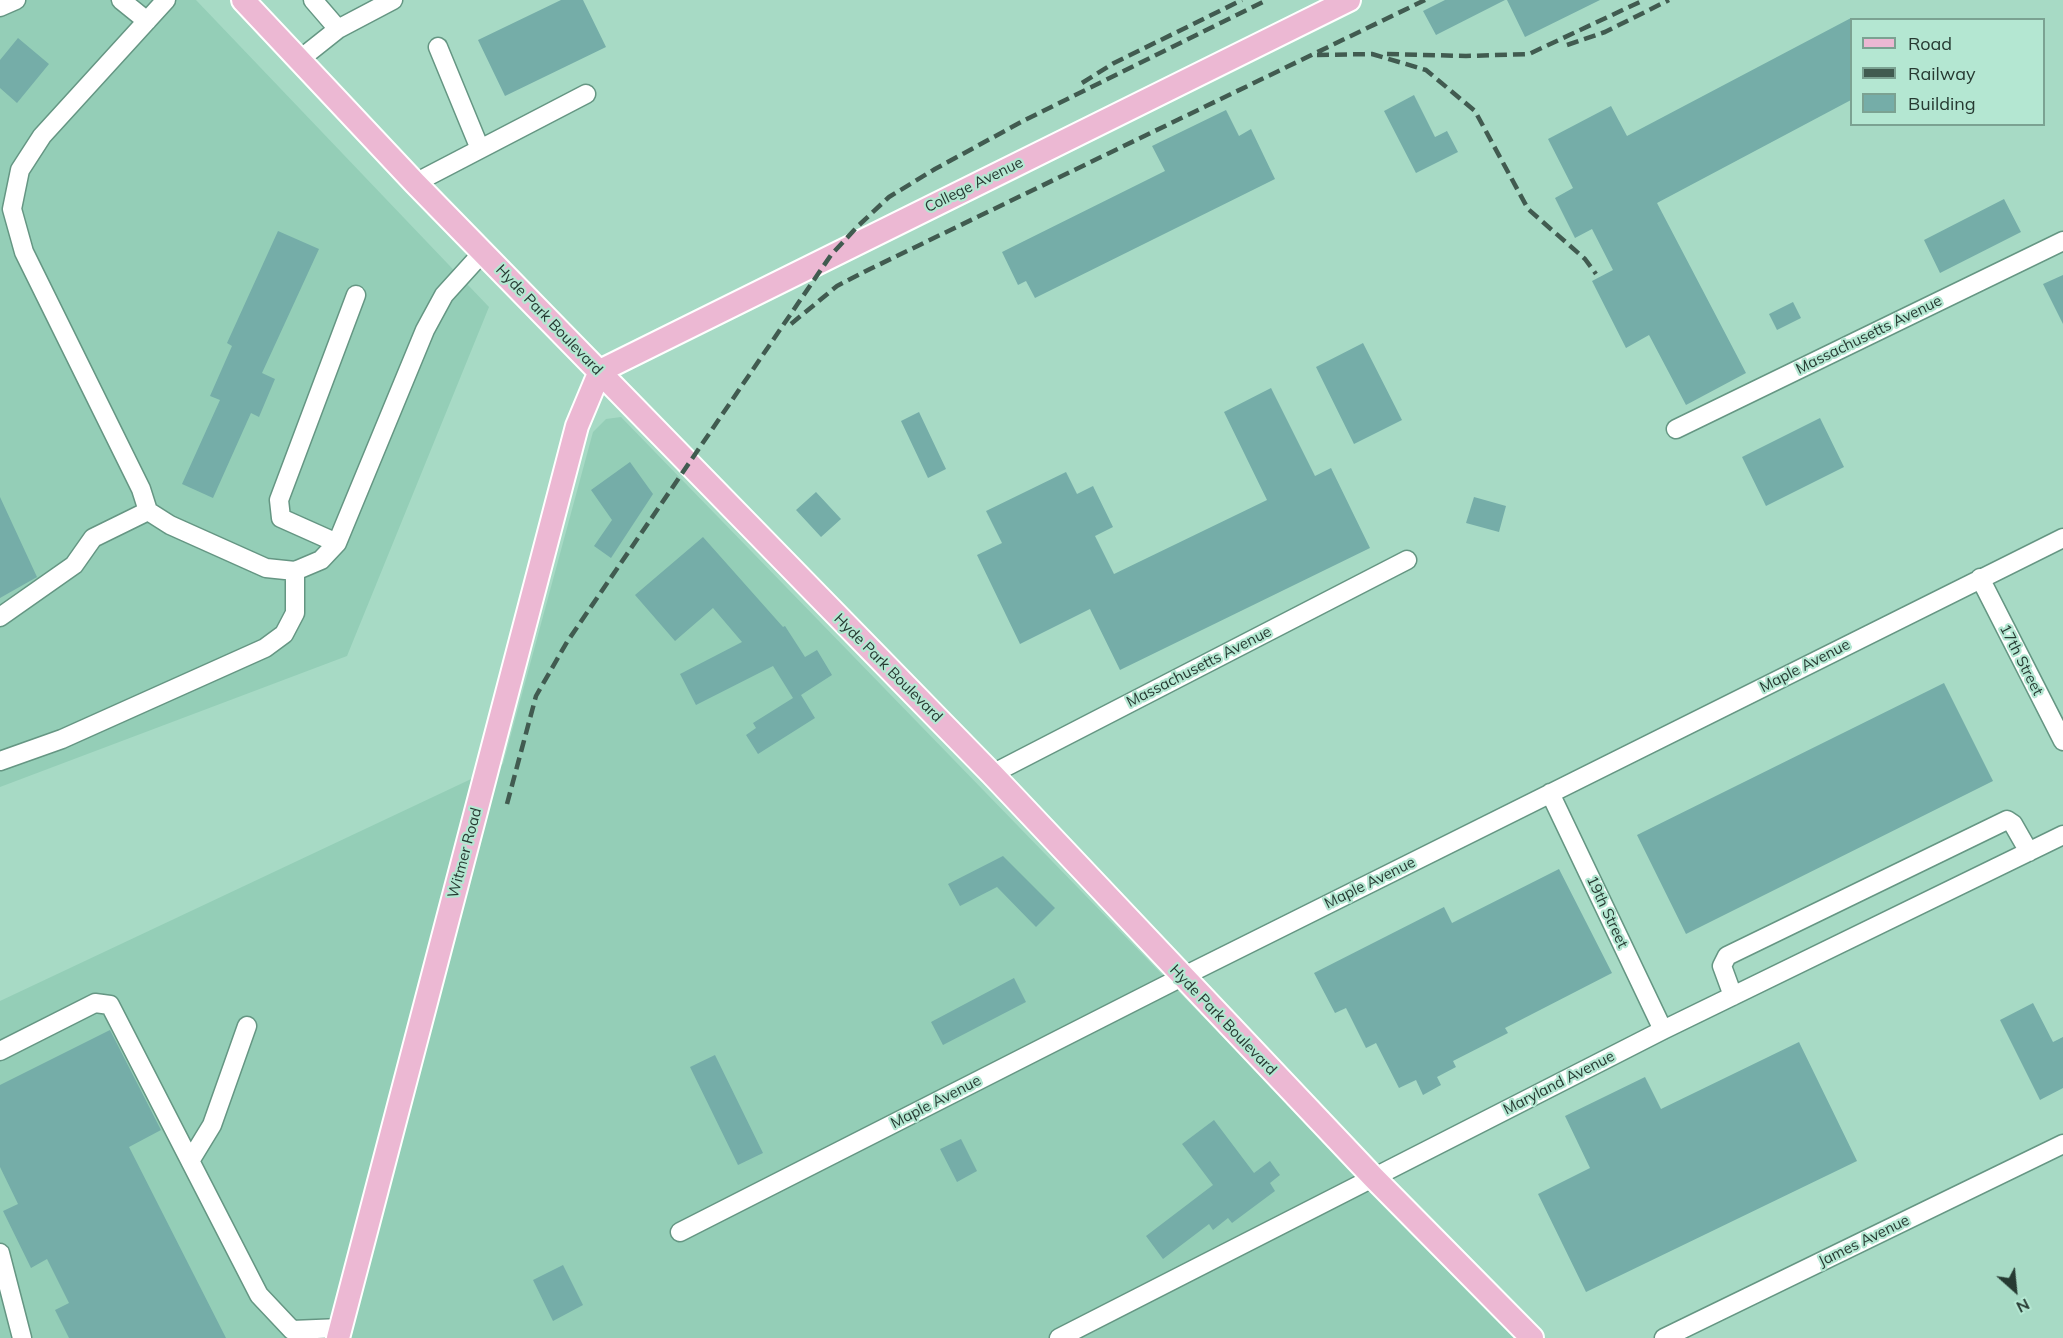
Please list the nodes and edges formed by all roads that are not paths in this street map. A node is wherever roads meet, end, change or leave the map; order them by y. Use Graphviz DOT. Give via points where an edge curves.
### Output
graph roads {
  1 [pos="16,0"];
  2 [pos="121,0"];
  3 [pos="166,0"];
  4 [pos="243,0"];
  5 [pos="313,0"];
  6 [pos="393,0"];
  7 [pos="1349,0"];
  8 [pos="0,7"];
  9 [pos="147,21"];
  10 [pos="338,30"];
  11 [pos="438,47"];
  12 [pos="299,60"];
  13 [pos="586,94"];
  14 [pos="480,149"];
  15 [pos="415,183"];
  16 [pos="0,188"];
  17 [pos="12,209"];
  18 [pos="2063,242"];
  19 [pos="483,252"];
  20 [pos="356,295"];
  21 [pos="600,371"];
  22 [pos="1676,429"];
  23 [pos="148,511"];
  24 [pos="2063,538"];
  25 [pos="337,543"];
  26 [pos="1407,560"];
  27 [pos="295,572"];
  28 [pos="1980,578"];
  29 [pos="0,617"];
  30 [pos="2063,741"];
  31 [pos="0,761"];
  32 [pos="992,774"];
  33 [pos="1550,793"];
  34 [pos="2063,835"];
  35 [pos="2029,852"];
  36 [pos="1182,976"];
  37 [pos="1733,996"];
  38 [pos="247,1026"];
  39 [pos="1663,1030"];
  40 [pos="0,1051"];
  41 [pos="2063,1144"];
  42 [pos="190,1161"];
  43 [pos="1373,1177"];
  44 [pos="680,1232"];
  45 [pos="0,1252"];
  46 [pos="339,1333"];
  47 [pos="22,1338"];
  48 [pos="1059,1338"];
  49 [pos="1532,1338"];
  50 [pos="1664,1338"];
  1 -- 8 [label="street"];
  2 -- 9 [label="street"];
  3 -- 9 [label="street"];
  4 -- 12 [label="main road, Hyde Park Boulevard"];
  5 -- 10 [label="street"];
  6 -- 10 [label="street"];
  7 -- 21 [label="main road, College Avenue"];
  9 -- 17 [label="street" via="42,136 20,170"];
  10 -- 12 [label="street"];
  11 -- 14 [label="street"];
  12 -- 15 [label="main road, Hyde Park Boulevard"];
  13 -- 14 [label="street"];
  14 -- 15 [label="street"];
  15 -- 19 [label="main road, Hyde Park Boulevard"];
  16 -- 17 [label="street"];
  17 -- 23 [label="street" via="24,252 141,489"];
  18 -- 22 [label="street, Massachusetts Avenue"];
  19 -- 21 [label="main road, Hyde Park Boulevard"];
  19 -- 25 [label="street" via="444,295 425,330"];
  20 -- 25 [label="street" via="279,500 281,518"];
  21 -- 32 [label="main road, Hyde Park Boulevard"];
  21 -- 46 [label="main road, Witmer Road" via="574,437"];
  23 -- 27 [label="street" via="170,525 266,568"];
  23 -- 29 [label="street" via="93,538 74,566"];
  24 -- 28 [label="street, Maple Avenue"];
  25 -- 27 [label="street" via="321,560"];
  26 -- 32 [label="street, Massachusetts Avenue"];
  27 -- 31 [label="street" via="295,613 284,634 265,648 62,739"];
  28 -- 30 [label="street, 17th Street"];
  28 -- 33 [label="street, Maple Avenue"];
  32 -- 36 [label="main road, Hyde Park Boulevard"];
  33 -- 36 [label="street, Maple Avenue"];
  33 -- 39 [label="street, 19th Street"];
  34 -- 35 [label="street, Maryland Avenue"];
  35 -- 37 [label="street, Maryland Avenue"];
  35 -- 37 [label="street" via="2007,819 1727,956 1722,966"];
  36 -- 43 [label="main road, Hyde Park Boulevard"];
  36 -- 44 [label="street, Maple Avenue"];
  37 -- 39 [label="street, Maryland Avenue"];
  38 -- 42 [label="street" via="212,1125"];
  39 -- 43 [label="street, Maryland Avenue"];
  40 -- 42 [label="street" via="95,1002 110,1005"];
  41 -- 50 [label="street, James Avenue"];
  42 -- 46 [label="street" via="259,1294 281,1320 292,1330"];
  43 -- 48 [label="street, Maryland Avenue"];
  43 -- 49 [label="main road, Hyde Park Boulevard"];
  45 -- 47 [label="street"];
}
